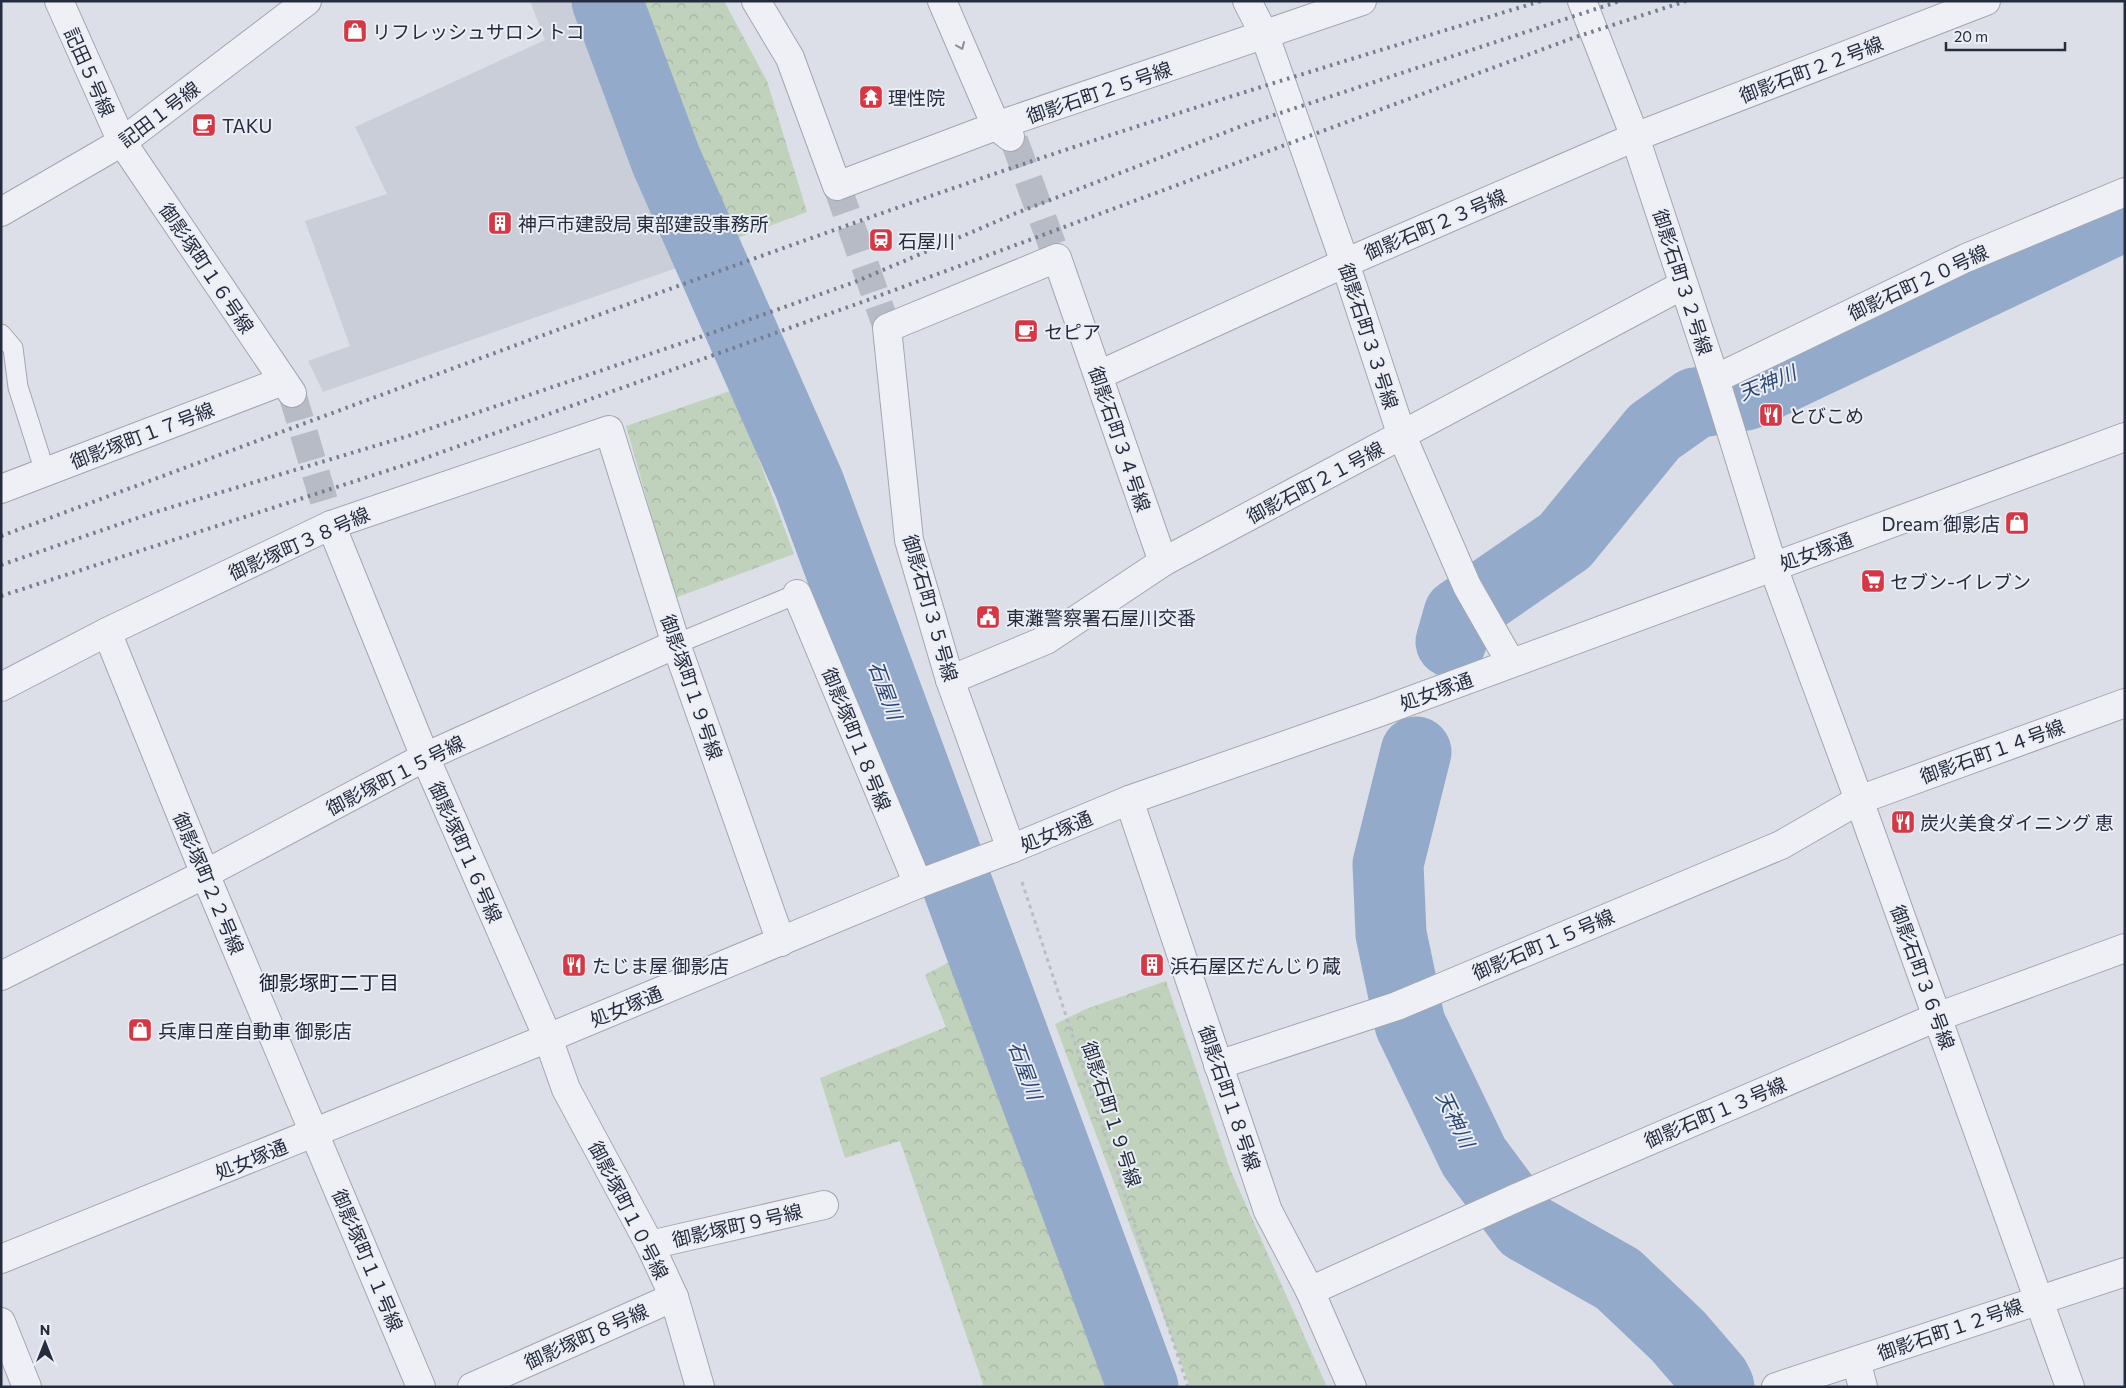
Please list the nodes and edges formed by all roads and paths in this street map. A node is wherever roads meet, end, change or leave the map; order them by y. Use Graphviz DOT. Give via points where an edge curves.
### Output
graph roads {
  1 [pos="58,1"];
  2 [pos="307,1"];
  3 [pos="756,1"];
  4 [pos="942,1"];
  5 [pos="1246,1"];
  6 [pos="1362,1"];
  7 [pos="1582,1"];
  8 [pos="1986,1"];
  9 [pos="1265,36"];
  10 [pos="1005,133"];
  11 [pos="1635,137"];
  12 [pos="122,142"];
  13 [pos="2125,192"];
  14 [pos="1,212"];
  15 [pos="1057,258"];
  16 [pos="1345,263"];
  17 [pos="1683,285"];
  18 [pos="1,334"];
  19 [pos="1099,375"];
  20 [pos="1716,381"];
  21 [pos="288,387"];
  22 [pos="609,430"];
  23 [pos="1402,436"];
  24 [pos="2125,437"];
  25 [pos="45,472"];
  26 [pos="1,489"];
  27 [pos="331,525"];
  28 [pos="1163,562"];
  29 [pos="1773,567"];
  30 [pos="798,594"];
  31 [pos="106,632"];
  32 [pos="676,644"];
  33 [pos="1511,663"];
  34 [pos="950,680"];
  35 [pos="1,687"];
  36 [pos="2125,703"];
  37 [pos="425,758"];
  38 [pos="1129,800"];
  39 [pos="1860,800"];
  40 [pos="1011,849"];
  41 [pos="205,874"];
  42 [pos="924,882"];
  43 [pos="781,942"];
  44 [pos="2125,948"];
  45 [pos="1,976"];
  46 [pos="1938,1017"];
  47 [pos="548,1038"];
  48 [pos="1218,1065"];
  49 [pos="314,1133"];
  50 [pos="824,1205"];
  51 [pos="650,1244"];
  52 [pos="1,1259"];
  53 [pos="2125,1272"];
  54 [pos="1310,1291"];
  55 [pos="674,1297"];
  56 [pos="2037,1300"];
  57 [pos="1,1322"];
  58 [pos="1856,1361"];
  59 [pos="27,1387"];
  60 [pos="421,1387"];
  61 [pos="472,1387"];
  62 [pos="700,1387"];
  63 [pos="1188,1387"];
  64 [pos="1352,1387"];
  65 [pos="1776,1387"];
  66 [pos="1863,1387"];
  67 [pos="2070,1387"];
  1 -- 12 [label="street, 記田５号線"];
  2 -- 12 [label="street, 記田１号線"];
  3 -- 10 [label="street, 御影石町２５号線" via="790,58 837,186"];
  4 -- 10 [label="street, one-way"];
  5 -- 9 [label="street, 御影石町３３号線"];
  6 -- 9 [label="street, 御影石町２５号線"];
  7 -- 11 [label="street, 御影石町３２号線"];
  8 -- 11 [label="street, 御影石町２２号線"];
  9 -- 10 [label="street, 御影石町２５号線"];
  9 -- 16 [label="street, 御影石町３３号線"];
  11 -- 16 [label="street, 御影石町２３号線"];
  11 -- 17 [label="street, 御影石町３２号線"];
  12 -- 14 [label="street, 記田１号線"];
  12 -- 21 [label="street, 御影塚町１６号線"];
  13 -- 20 [label="street, 御影石町２０号線" via="1966,258"];
  15 -- 19 [label="street, 御影石町３４号線"];
  15 -- 34 [label="street, 御影石町３５号線" via="888,328 909,540"];
  16 -- 19 [label="street, 御影石町２３号線"];
  16 -- 23 [label="street, 御影石町３３号線"];
  17 -- 20 [label="street, 御影石町３２号線"];
  17 -- 23 [label="street, 御影石町２１号線"];
  18 -- 25 [label="lane" via="13,348 18,387"];
  19 -- 28 [label="street, 御影石町３４号線"];
  20 -- 29 [label="street, 御影石町３２号線"];
  21 -- 25 [label="street, 御影塚町１７号線"];
  22 -- 27 [label="street, 御影塚町３８号線"];
  22 -- 32 [label="street, 御影塚町１９号線"];
  23 -- 28 [label="street, 御影石町２１号線"];
  23 -- 33 [label="street, 御影石町３３号線" via="1466,586"];
  24 -- 29 [label="street, 処女塚通"];
  25 -- 26 [label="street, 御影塚町１７号線"];
  27 -- 31 [label="street, 御影塚町３８号線"];
  27 -- 37 [label="street, 御影塚町１６号線"];
  28 -- 34 [label="street, 御影石町２１号線" via="1046,640"];
  29 -- 33 [label="street, 処女塚通"];
  29 -- 39 [label="street, 御影石町３６号線"];
  30 -- 32 [label="lane, 御影塚町１５号線"];
  30 -- 42 [label="street, 御影塚町１８号線"];
  31 -- 35 [label="street, 御影塚町３８号線"];
  31 -- 41 [label="street, 御影塚町２２号線"];
  32 -- 37 [label="street, 御影塚町１５号線"];
  32 -- 43 [label="street, 御影塚町１９号線"];
  33 -- 38 [label="street, 処女塚通"];
  34 -- 40 [label="street, 御影石町３５号線"];
  36 -- 39 [label="street, 御影石町１４号線"];
  37 -- 41 [label="street, 御影塚町１５号線"];
  37 -- 47 [label="street, 御影塚町１６号線"];
  38 -- 40 [label="street, 処女塚通"];
  38 -- 48 [label="street, 御影石町１８号線"];
  39 -- 46 [label="street, 御影石町３６号線"];
  39 -- 48 [label="street, 御影石町１５号線" via="1781,845 1397,1006"];
  40 -- 42 [label="street, 処女塚通"];
  40 -- 63 [label="path, 御影石町１９号線"];
  41 -- 45 [label="street, 御影塚町１５号線"];
  41 -- 49 [label="street, 御影塚町２２号線"];
  42 -- 43 [label="street, 処女塚通"];
  43 -- 47 [label="street, 処女塚通"];
  44 -- 46 [label="street, 御影石町１３号線"];
  46 -- 54 [label="street, 御影石町１３号線" via="1488,1210"];
  46 -- 56 [label="street, 御影石町３６号線"];
  47 -- 49 [label="street, 処女塚通"];
  47 -- 51 [label="street, 御影塚町１０号線" via="566,1088"];
  48 -- 54 [label="street, 御影石町１８号線" via="1268,1211"];
  49 -- 52 [label="street, 処女塚通"];
  49 -- 60 [label="street, 御影塚町１１号線"];
  50 -- 51 [label="street, 御影塚町９号線"];
  51 -- 55 [label="street, 御影塚町１０号線"];
  53 -- 56 [label="street, 御影石町１２号線"];
  54 -- 64 [label="street, 御影石町１８号線"];
  55 -- 61 [label="street, 御影塚町８号線"];
  55 -- 62 [label="street, 御影塚町１０号線"];
  56 -- 58 [label="street, 御影石町１２号線"];
  56 -- 67 [label="street, 御影石町３６号線"];
  57 -- 59 [label="street"];
  58 -- 65 [label="street, 御影石町１２号線"];
  58 -- 66 [label="street"];
}
